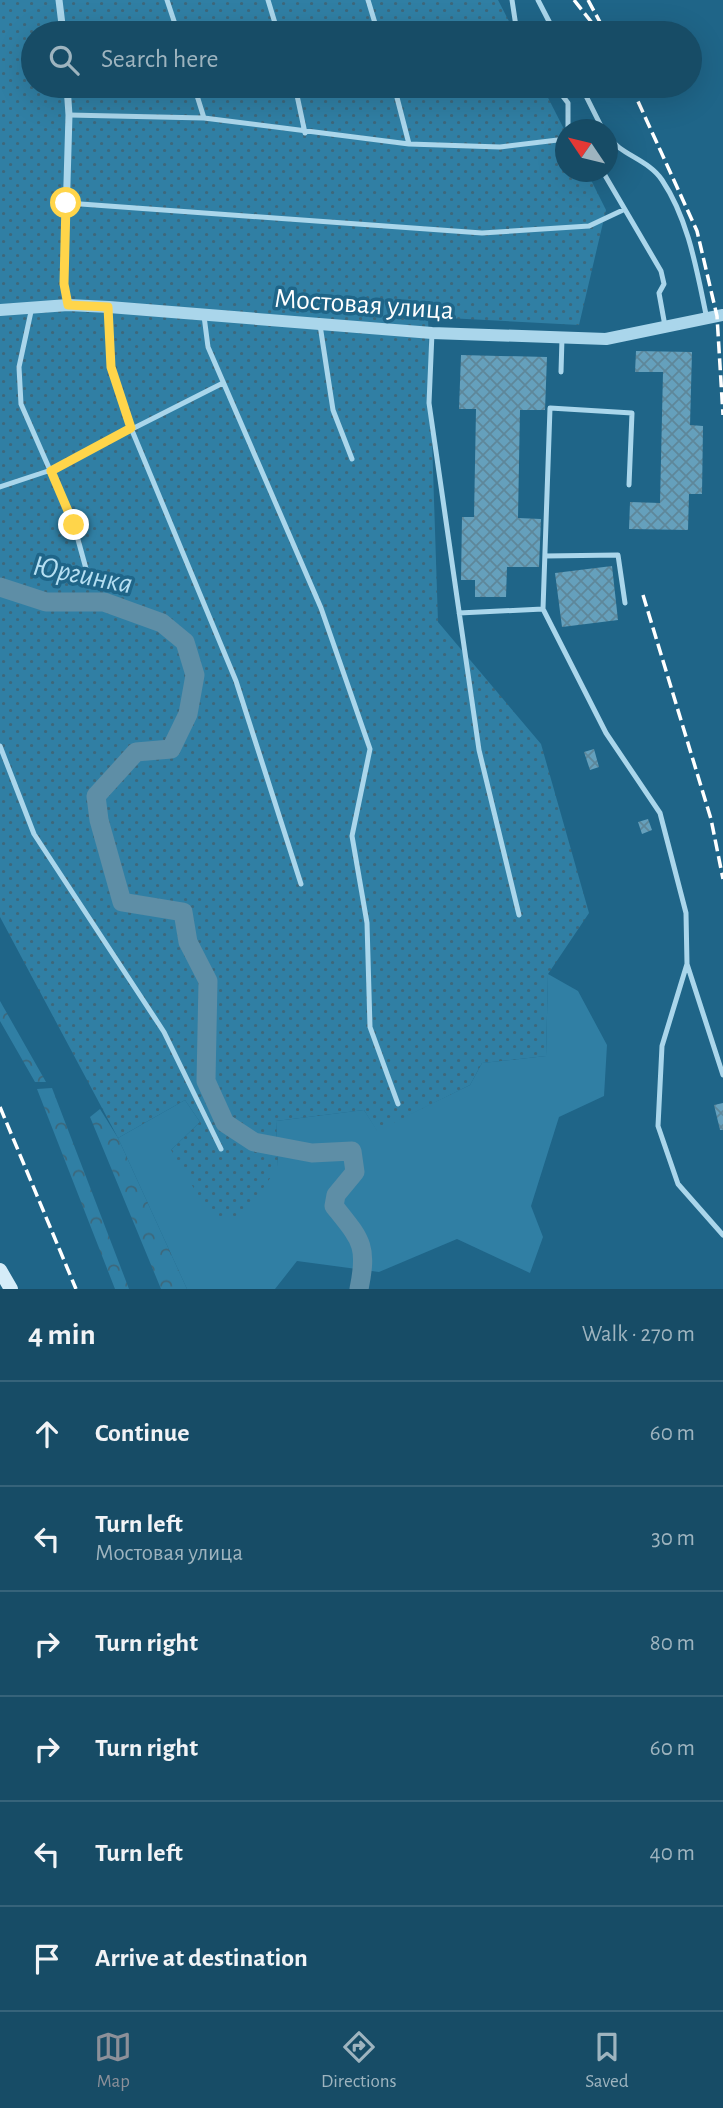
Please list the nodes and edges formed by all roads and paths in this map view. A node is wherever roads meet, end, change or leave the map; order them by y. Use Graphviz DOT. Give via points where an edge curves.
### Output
graph roads {
  1 [pos="59,0"];
  2 [pos="167,0"];
  3 [pos="268,0"];
  4 [pos="368,0"];
  5 [pos="512,0"];
  6 [pos="538,0"];
  7 [pos="61,21"];
  8 [pos="174,21"];
  9 [pos="274,21"];
  10 [pos="374,21"];
  11 [pos="515,21"];
  12 [pos="549,21"];
  13 [pos="68,98"];
  14 [pos="198,98"];
  15 [pos="298,98"];
  16 [pos="397,98"];
  17 [pos="564,98"];
  18 [pos="587,98"];
  19 [pos="69,115"];
  20 [pos="204,118"];
  21 [pos="568,119"];
  22 [pos="598,119"];
  23 [pos="305,133"];
  24 [pos="555,140"];
  25 [pos="618,143"];
  26 [pos="409,144"];
  27 [pos="608,182"];
  28 [pos="66,203"];
  29 [pos="623,210"];
  30 [pos="68,305"];
  31 [pos="32,307"];
  32 [pos="108,307"];
  33 [pos="0,310"];
  34 [pos="723,315"];
  35 [pos="204,316"];
  36 [pos="708,319"];
  37 [pos="320,325"];
  38 [pos="666,329"];
  39 [pos="432,333"];
  40 [pos="562,338"];
  41 [pos="561,372"];
  42 [pos="223,383"];
  43 [pos="131,428"];
  44 [pos="352,459"];
  45 [pos="51,471"];
  46 [pos="629,485"];
  47 [pos="0,487"];
  48 [pos="545,556"];
  49 [pos="88,576"];
  50 [pos="625,603"];
  51 [pos="543,609"];
  52 [pos="459,612"];
  53 [pos="0,746"];
  54 [pos="301,884"];
  55 [pos="519,915"];
  56 [pos="687,964"];
  57 [pos="723,1075"];
  58 [pos="398,1104"];
  59 [pos="221,1149"];
  60 [pos="723,1235"];
  61 [pos="0,1270"];
  62 [pos="11,1289"];
  1 -- 7 [label="street"];
  2 -- 8 [label="lane"];
  3 -- 9 [label="lane"];
  4 -- 10 [label="lane"];
  5 -- 11 [label="lane"];
  6 -- 12 [label="lane"];
  13 -- 19 [label="street"];
  14 -- 20 [label="lane"];
  15 -- 23 [label="lane"];
  16 -- 26 [label="lane"];
  17 -- 21 [label="lane"];
  18 -- 22 [label="lane"];
  19 -- 20 [label="lane"];
  19 -- 28 [label="street"];
  20 -- 23 [label="lane"];
  23 -- 26 [label="lane"];
  24 -- 26 [label="lane" via="500,147"];
  25 -- 36 [label="lane" via="645,161 662,180 690,243"];
  27 -- 29 [label="lane"];
  28 -- 29 [label="lane" via="482,233 589,226"];
  28 -- 30 [label="street" via="64,284"];
  29 -- 38 [label="lane" via="661,271 664,284 659,293"];
  30 -- 31 [label="street, Мостовая улица"];
  30 -- 32 [label="street, Мостовая улица"];
  31 -- 33 [label="street, Мостовая улица"];
  31 -- 45 [label="lane" via="19,367 21,404"];
  32 -- 35 [label="street, Мостовая улица"];
  32 -- 43 [label="lane" via="111,367"];
  34 -- 36 [label="street, Мостовая улица"];
  35 -- 37 [label="street, Мостовая улица"];
  35 -- 42 [label="lane" via="208,347"];
  36 -- 38 [label="street, Мостовая улица"];
  37 -- 39 [label="street, Мостовая улица"];
  37 -- 44 [label="lane" via="333,410"];
  38 -- 40 [label="street, Мостовая улица" via="606,339"];
  39 -- 40 [label="street, Мостовая улица"];
  39 -- 52 [label="lane" via="429,403"];
  40 -- 41 [label="lane"];
  42 -- 43 [label="lane"];
  42 -- 58 [label="lane" via="321,608 370,749 352,836 367,923 370,1027"];
  43 -- 45 [label="lane"];
  43 -- 54 [label="lane" via="236,681"];
  45 -- 47 [label="lane"];
  45 -- 49 [label="lane" via="74,525"];
  46 -- 48 [label="lane" via="632,413 550,408"];
  48 -- 50 [label="lane" via="618,555"];
  48 -- 51 [label="lane"];
  51 -- 52 [label="lane"];
  51 -- 56 [label="lane" via="606,733 660,813 686,913"];
  52 -- 55 [label="lane" via="479,750"];
  53 -- 59 [label="lane" via="34,834 164,1032"];
  56 -- 57 [label="lane"];
  56 -- 60 [label="lane" via="662,1046 658,1126 678,1184"];
  61 -- 62 [label="main road"];
}
